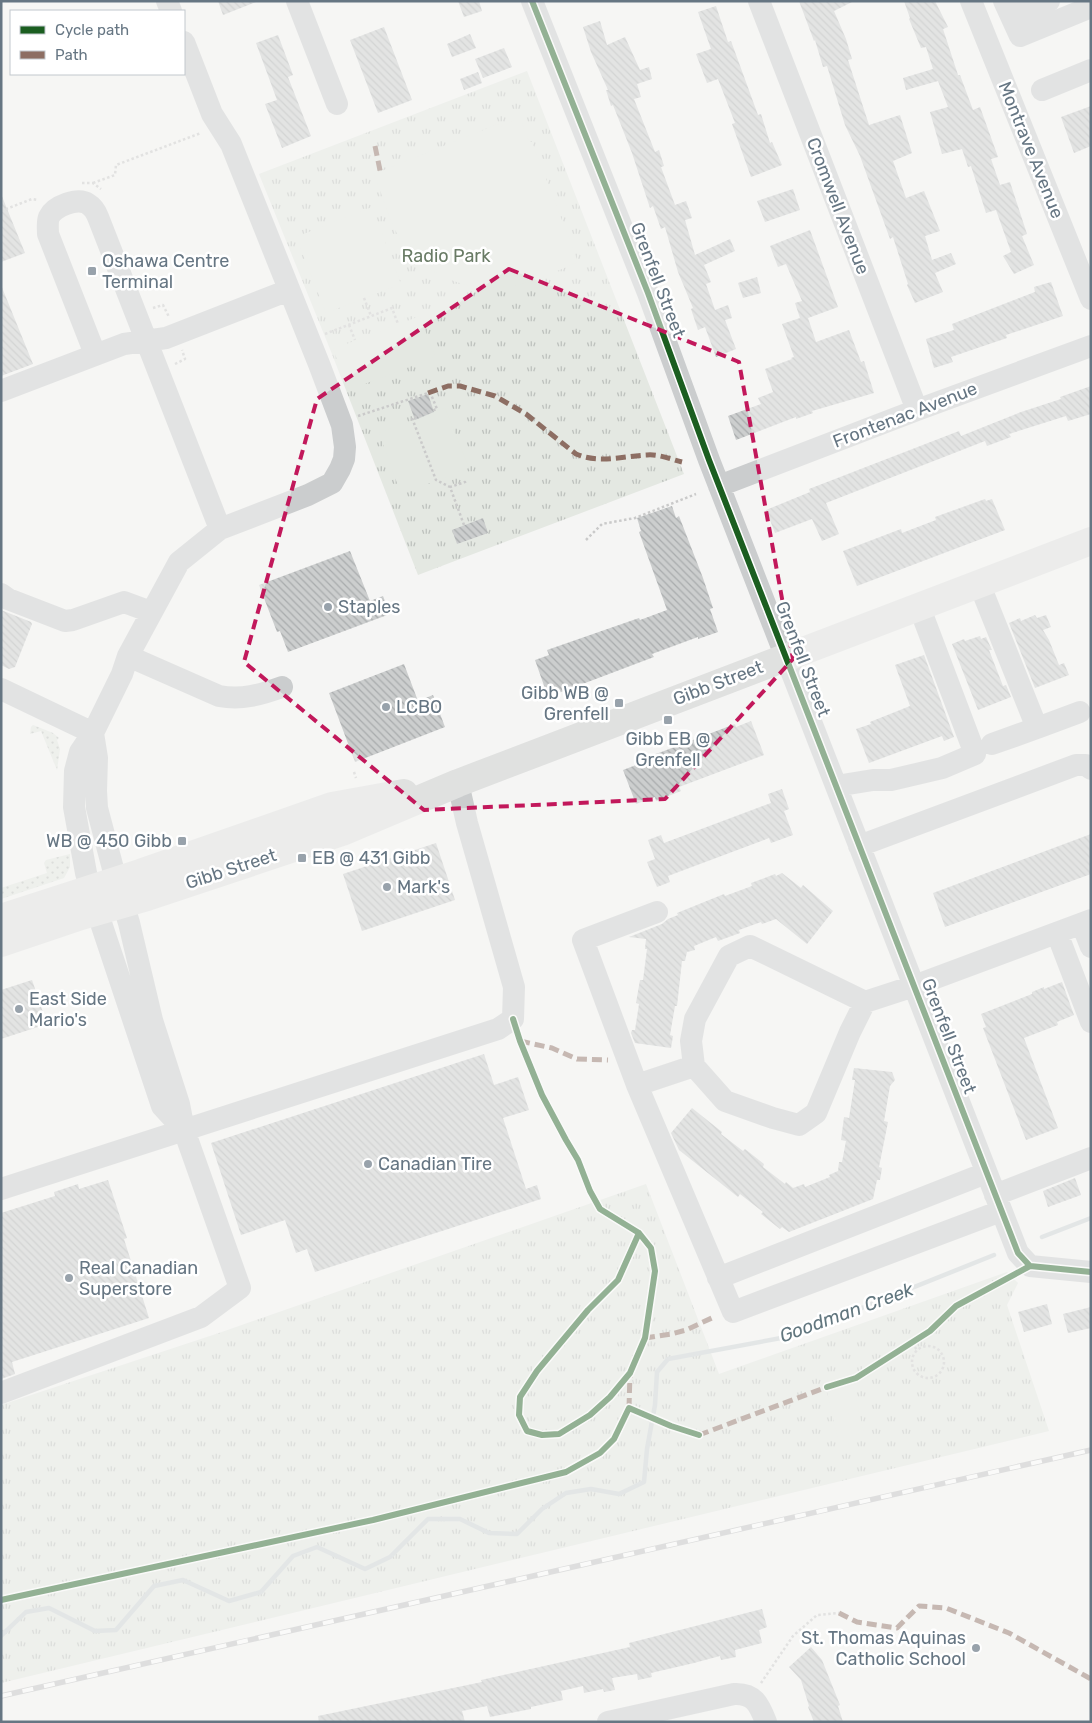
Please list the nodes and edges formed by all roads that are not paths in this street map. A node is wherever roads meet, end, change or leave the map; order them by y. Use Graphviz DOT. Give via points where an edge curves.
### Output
graph roads {
  1 [pos="297,1"];
  2 [pos="532,1"];
  3 [pos="759,1"];
  4 [pos="971,1"];
  5 [pos="1049,1"];
  6 [pos="1091,7"];
  7 [pos="1007,9"];
  8 [pos="185,45"];
  9 [pos="1091,70"];
  10 [pos="1042,90"];
  11 [pos="337,104"];
  12 [pos="289,290"];
  13 [pos="1091,299"];
  14 [pos="146,341"];
  15 [pos="1091,346"];
  16 [pos="95,354"];
  17 [pos="1,391"];
  18 [pos="917,410"];
  19 [pos="720,486"];
  20 [pos="220,529"];
  21 [pos="1091,540"];
  22 [pos="979,583"];
  23 [pos="1,594"];
  24 [pos="919,606"];
  25 [pos="150,612"];
  26 [pos="128,656"];
  27 [pos="786,657"];
  28 [pos="282,687"];
  29 [pos="1,689"];
  30 [pos="1080,712"];
  31 [pos="1036,728"];
  32 [pos="93,733"];
  33 [pos="992,744"];
  34 [pos="1091,769"];
  35 [pos="458,783"];
  36 [pos="836,786"];
  37 [pos="859,846"];
  38 [pos="120,892"];
  39 [pos="93,900"];
  40 [pos="657,912"];
  41 [pos="1,918"];
  42 [pos="1086,922"];
  43 [pos="1057,932"];
  44 [pos="1,943"];
  45 [pos="1091,947"];
  46 [pos="914,986"];
  47 [pos="865,1002"];
  48 [pos="1091,1022"];
  49 [pos="694,1066"];
  50 [pos="637,1084"];
  51 [pos="184,1130"];
  52 [pos="1091,1158"];
  53 [pos="986,1173"];
  54 [pos="1,1190"];
  55 [pos="998,1203"];
  56 [pos="1091,1272"];
  57 [pos="718,1278"];
  58 [pos="1,1393"];
  59 [pos="616,1720"];
  60 [pos="766,1722"];
  1 -- 11 [label="street"];
  2 -- 19 [label="street, Grenfell Street" via="648,293"];
  3 -- 18 [label="street, Cromwell Avenue"];
  4 -- 13 [label="street, Montrave Avenue"];
  5 -- 7 [label="street"];
  6 -- 7 [label="street" via="1020,36"];
  8 -- 12 [label="street" via="212,114 231,144"];
  9 -- 10 [label="street"];
  12 -- 14 [label="street" via="166,338"];
  12 -- 20 [label="street" via="342,425 344,460 332,483"];
  14 -- 16 [label="street" via="124,344"];
  14 -- 16 [label="street" via="94,209 87,203 66,204 49,217 48,234"];
  14 -- 20 [label="street"];
  15 -- 18 [label="street, Frontenac Avenue"];
  16 -- 17 [label="street"];
  18 -- 19 [label="street, Frontenac Avenue"];
  19 -- 27 [label="street, Grenfell Street"];
  20 -- 25 [label="street" via="179,562"];
  21 -- 22 [label="main road, Gibb Street"];
  22 -- 24 [label="main road, Gibb Street"];
  22 -- 31 [label="street"];
  23 -- 25 [label="street" via="65,621 124,602"];
  24 -- 27 [label="main road, Gibb Street"];
  24 -- 36 [label="street" via="975,754 942,768 890,780"];
  25 -- 26 [label="street"];
  26 -- 28 [label="street" via="232,699 260,695"];
  26 -- 32 [label="street"];
  27 -- 35 [label="main road, Gibb Street"];
  27 -- 36 [label="street, Grenfell Street"];
  29 -- 32 [label="street"];
  30 -- 31 [label="street"];
  31 -- 33 [label="street"];
  32 -- 38 [label="street" via="98,758 97,808"];
  32 -- 39 [label="street" via="80,752 74,791 77,826"];
  34 -- 37 [label="street" via="1086,765 1076,766"];
  35 -- 38 [label="main road, Gibb Street" via="332,806"];
  35 -- 51 [label="street" via="514,987 513,1018 498,1029"];
  36 -- 37 [label="street, Grenfell Street"];
  37 -- 46 [label="street, Grenfell Street"];
  38 -- 39 [label="main road, Gibb Street"];
  38 -- 51 [label="street"];
  39 -- 41 [label="main road, Gibb Street"];
  39 -- 44 [label="main road, Gibb Street"];
  39 -- 51 [label="street" via="162,1106"];
  40 -- 50 [label="street" via="583,940"];
  42 -- 43 [label="street"];
  42 -- 45 [label="street"];
  43 -- 46 [label="street"];
  43 -- 48 [label="street"];
  46 -- 47 [label="street"];
  46 -- 53 [label="street, Grenfell Street"];
  47 -- 49 [label="street" via="816,1113 799,1125 725,1101"];
  47 -- 49 [label="street" via="750,946 729,956 695,1019 691,1041"];
  49 -- 50 [label="street"];
  50 -- 57 [label="street"];
  51 -- 54 [label="street"];
  51 -- 58 [label="street" via="240,1288 201,1317"];
  52 -- 55 [label="street"];
  53 -- 55 [label="street, Grenfell Street"];
  53 -- 57 [label="street"];
  55 -- 56 [label="street, Grenfell Street" via="1018,1253 1030,1266"];
  55 -- 57 [label="street" via="733,1312"];
  59 -- 60 [label="street" via="744,1694 752,1697"];
}
